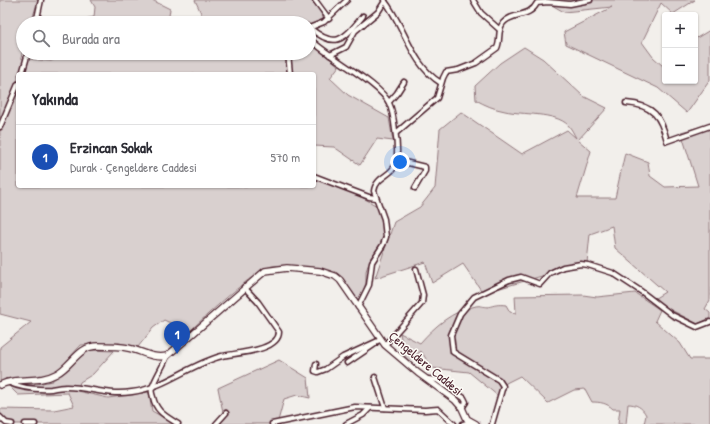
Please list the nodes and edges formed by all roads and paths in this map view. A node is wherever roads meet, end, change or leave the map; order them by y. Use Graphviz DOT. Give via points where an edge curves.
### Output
graph roads {
  1 [pos="41,0"];
  2 [pos="315,0"];
  3 [pos="347,0"];
  4 [pos="385,0"];
  5 [pos="473,0"];
  6 [pos="590,0"];
  7 [pos="536,2"];
  8 [pos="38,16"];
  9 [pos="363,16"];
  10 [pos="329,18"];
  11 [pos="316,25"];
  12 [pos="500,30"];
  13 [pos="316,33"];
  14 [pos="316,44"];
  15 [pos="330,56"];
  16 [pos="26,60"];
  17 [pos="289,60"];
  18 [pos="23,72"];
  19 [pos="290,72"];
  20 [pos="404,82"];
  21 [pos="441,83"];
  22 [pos="16,89"];
  23 [pos="389,102"];
  24 [pos="626,103"];
  25 [pos="710,126"];
  26 [pos="0,127"];
  27 [pos="396,133"];
  28 [pos="396,160"];
  29 [pos="316,177"];
  30 [pos="415,188"];
  31 [pos="376,198"];
  32 [pos="416,269"];
  33 [pos="244,287"];
  34 [pos="358,307"];
  35 [pos="710,322"];
  36 [pos="380,340"];
  37 [pos="385,345"];
  38 [pos="167,356"];
  39 [pos="347,363"];
  40 [pos="316,364"];
  41 [pos="375,377"];
  42 [pos="6,382"];
  43 [pos="0,385"];
  44 [pos="152,388"];
  45 [pos="370,408"];
  46 [pos="385,408"];
  47 [pos="226,413"];
  48 [pos="0,417"];
  49 [pos="473,423"];
  50 [pos="12,424"];
  51 [pos="25,424"];
  52 [pos="35,424"];
  53 [pos="178,424"];
  54 [pos="216,424"];
  55 [pos="272,424"];
  56 [pos="346,424"];
  57 [pos="454,424"];
  58 [pos="463,424"];
  59 [pos="492,424"];
  1 -- 8 [label="street"];
  2 -- 10 [label="street"];
  3 -- 10 [label="street"];
  4 -- 15 [label="street" via="378,12 355,31 346,47"];
  4 -- 21 [label="street" via="416,57"];
  5 -- 12 [label="street" via="481,13"];
  6 -- 7 [label="street" via="570,4"];
  7 -- 12 [label="street" via="533,10 507,20"];
  9 -- 13 [label="street" via="348,35 333,41"];
  10 -- 11 [label="street"];
  12 -- 21 [label="street" via="497,48 476,63 446,72"];
  14 -- 15 [label="street"];
  15 -- 23 [label="street" via="370,84"];
  16 -- 18 [label="street"];
  17 -- 19 [label="street"];
  20 -- 23 [label="street"];
  21 -- 27 [label="street" via="437,98"];
  22 -- 26 [label="street"];
  23 -- 27 [label="street"];
  24 -- 25 [label="street" via="640,105 655,114 663,124 667,141"];
  27 -- 28 [label="street"];
  28 -- 30 [label="street" via="425,167"];
  28 -- 31 [label="street" via="394,169 376,184"];
  29 -- 31 [label="street"];
  31 -- 34 [label="street" via="384,219 386,237 372,262 370,282"];
  32 -- 37 [label="street" via="423,295 422,303"];
  33 -- 34 [label="main road, Çengeldere Caddesi" via="271,269 320,271 340,280"];
  33 -- 38 [label="main road, Çengeldere Caddesi"];
  33 -- 44 [label="street" via="279,332 276,339 264,348 220,356"];
  34 -- 36 [label="main road, Çengeldere Caddesi"];
  35 -- 59 [label="street" via="697,327 672,315 613,273 581,264 563,267 550,273 540,284 521,277 479,294 460,314 451,335 453,352 499,380 503,386"];
  36 -- 37 [label="main road, Çengeldere Caddesi"];
  36 -- 39 [label="street"];
  36 -- 40 [label="street" via="343,357 321,372 315,371"];
  37 -- 49 [label="main road, Çengeldere Caddesi" via="448,394"];
  38 -- 42 [label="main road" via="154,357 129,348 92,346 83,350 64,369 50,377 34,381"];
  38 -- 44 [label="street"];
  41 -- 46 [label="street"];
  42 -- 43 [label="main road"];
  42 -- 44 [label="street" via="25,388 66,387 112,394"];
  44 -- 53 [label="street" via="155,406 161,414"];
  45 -- 46 [label="street"];
  45 -- 55 [label="street" via="355,407"];
  45 -- 56 [label="street"];
  46 -- 57 [label="street" via="438,409"];
  47 -- 54 [label="street"];
  48 -- 50 [label="street"];
  49 -- 58 [label="street"];
  51 -- 52 [label="street"];
}
